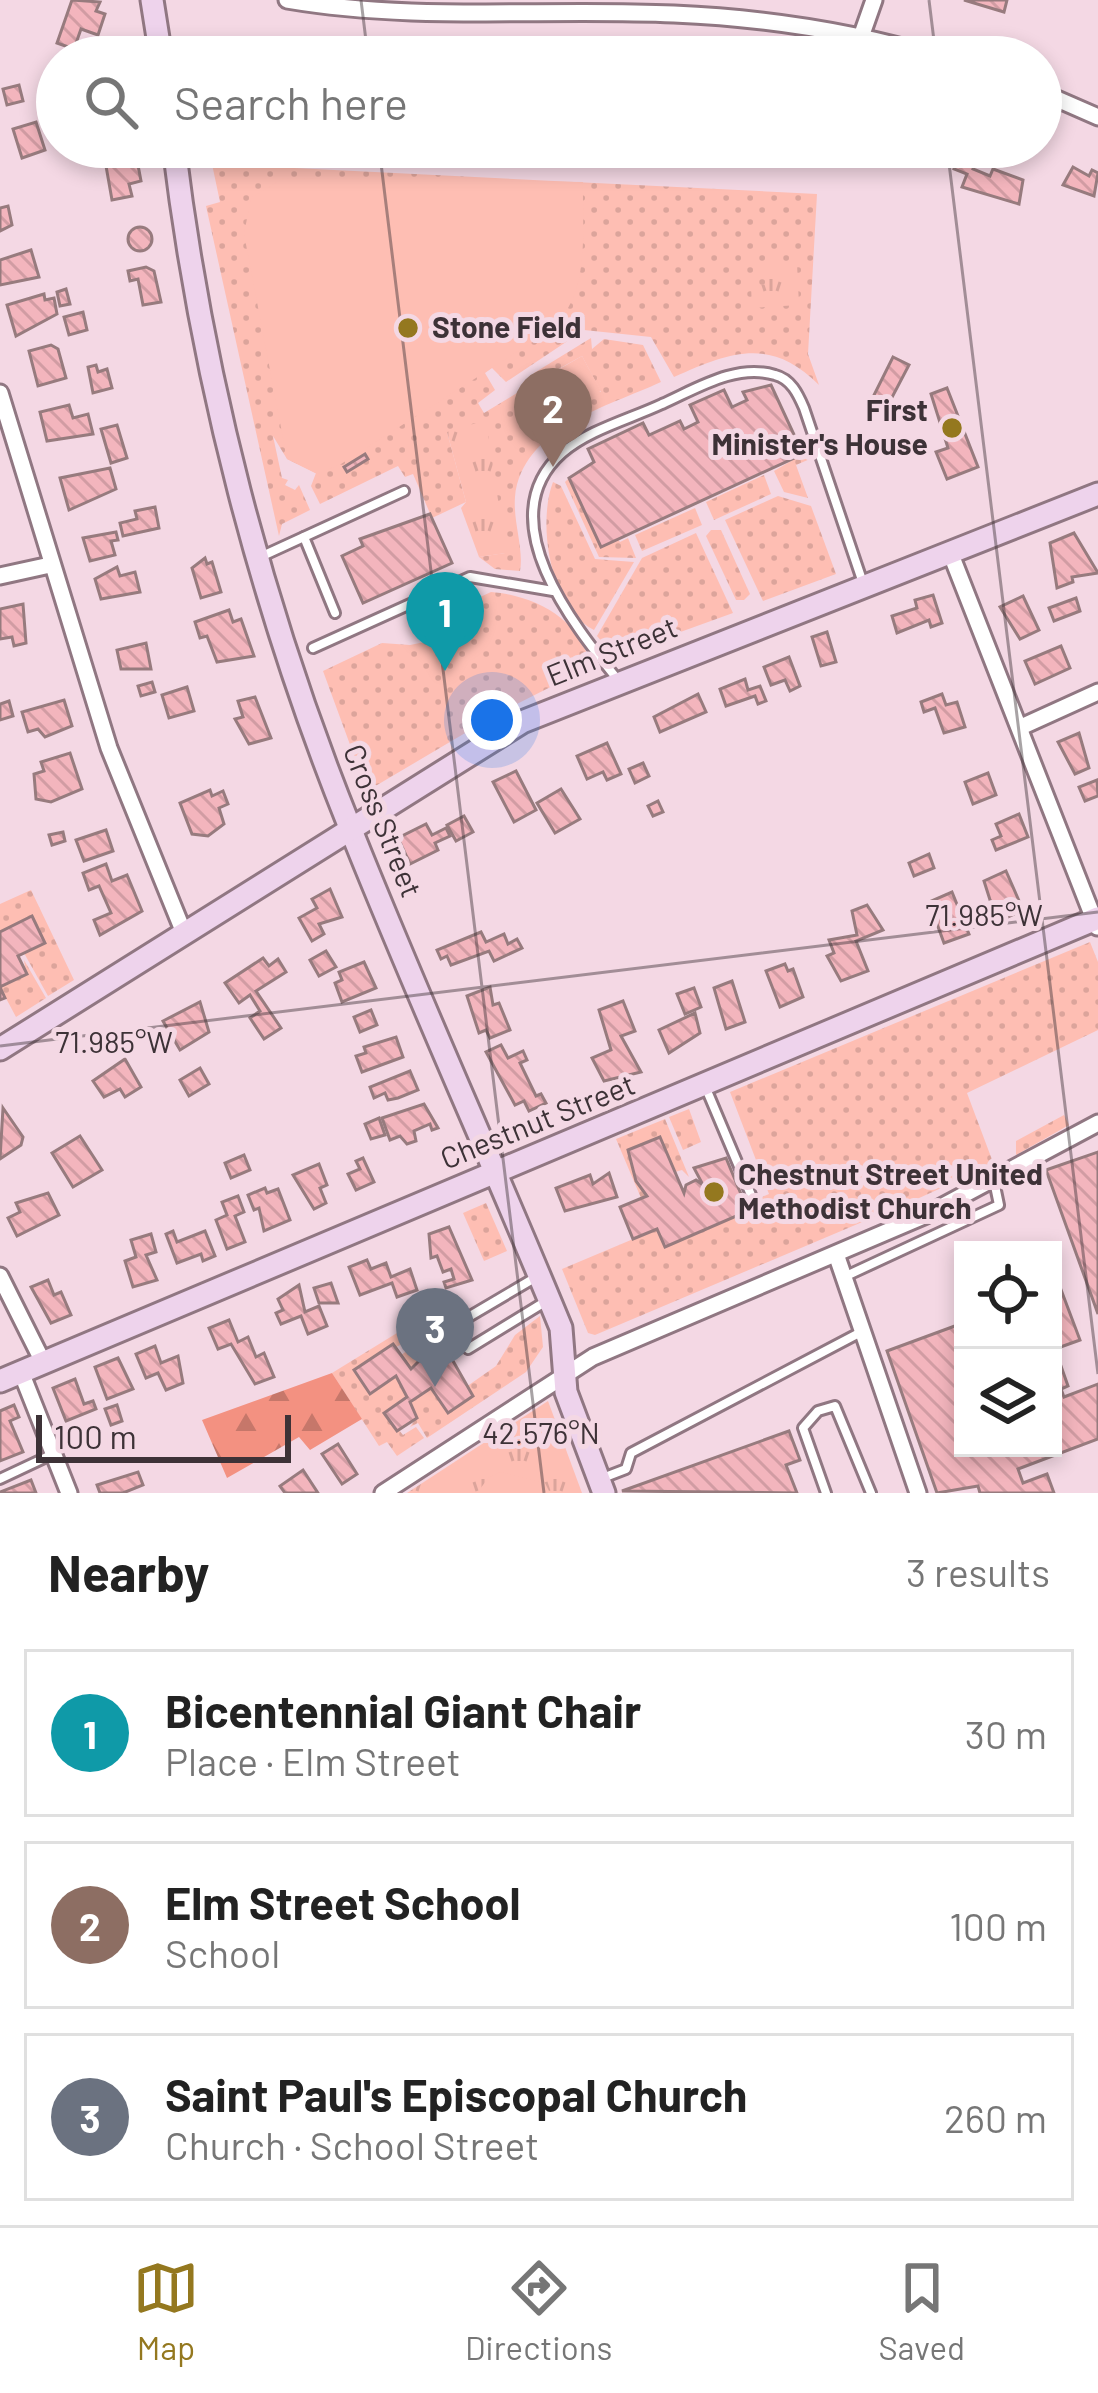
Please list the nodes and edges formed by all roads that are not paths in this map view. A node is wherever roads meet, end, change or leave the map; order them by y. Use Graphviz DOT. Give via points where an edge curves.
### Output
graph roads {
  1 [pos="152,0"];
  2 [pos="287,0"];
  3 [pos="874,0"];
  4 [pos="158,36"];
  5 [pos="853,36"];
  6 [pos="861,36"];
  7 [pos="1062,101"];
  8 [pos="1098,117"];
  9 [pos="178,168"];
  10 [pos="0,393"];
  11 [pos="404,491"];
  12 [pos="1098,494"];
  13 [pos="304,537"];
  14 [pos="950,552"];
  15 [pos="257,559"];
  16 [pos="50,566"];
  17 [pos="0,576"];
  18 [pos="864,584"];
  19 [pos="554,591"];
  20 [pos="335,613"];
  21 [pos="313,648"];
  22 [pos="619,680"];
  23 [pos="1098,692"];
  24 [pos="1021,727"];
  25 [pos="350,827"];
  26 [pos="1097,922"];
  27 [pos="184,932"];
  28 [pos="0,1049"];
  29 [pos="705,1086"];
  30 [pos="1098,1123"];
  31 [pos="496,1171"];
  32 [pos="993,1180"];
  33 [pos="751,1195"];
  34 [pos="836,1254"];
  35 [pos="539,1275"];
  36 [pos="0,1276"];
  37 [pos="844,1277"];
  38 [pos="549,1299"];
  39 [pos="862,1331"];
  40 [pos="43,1362"];
  41 [pos="565,1372"];
  42 [pos="10,1377"];
  43 [pos="53,1454"];
  44 [pos="0,1479"];
  45 [pos="601,1486"];
  46 [pos="69,1493"];
  47 [pos="383,1493"];
  48 [pos="826,1493"];
  49 [pos="872,1493"];
  50 [pos="918,1493"];
  1 -- 4 [label="street"];
  2 -- 5 [label="street" via="430,16 688,15"];
  3 -- 6 [label="street"];
  7 -- 8 [label="street"];
  9 -- 15 [label="street, Cross Street"];
  10 -- 16 [label="street"];
  11 -- 13 [label="lane"];
  12 -- 14 [label="street, Elm Street"];
  13 -- 15 [label="lane"];
  13 -- 20 [label="lane"];
  14 -- 18 [label="street, Elm Street"];
  14 -- 24 [label="street"];
  15 -- 25 [label="street, Cross Street"];
  16 -- 17 [label="street"];
  16 -- 27 [label="street" via="109,748"];
  18 -- 19 [label="lane" via="799,396 783,377 751,373 716,379 593,435 552,464 536,514"];
  18 -- 22 [label="street, Elm Street"];
  19 -- 21 [label="lane" via="470,577"];
  19 -- 22 [label="lane"];
  22 -- 25 [label="street, Elm Street" via="505,731"];
  23 -- 24 [label="street"];
  24 -- 26 [label="street"];
  25 -- 27 [label="street, Elm Street"];
  25 -- 31 [label="street, Cross Street"];
  26 -- 29 [label="street, Chestnut Street"];
  27 -- 28 [label="street, Elm Street"];
  29 -- 31 [label="street, Chestnut Street"];
  29 -- 33 [label="lane"];
  30 -- 32 [label="street"];
  31 -- 35 [label="street, Cross Street"];
  31 -- 40 [label="street, Chestnut Street"];
  32 -- 34 [label="street"];
  32 -- 37 [label="lane" via="999,1204"];
  34 -- 37 [label="street"];
  34 -- 41 [label="street"];
  35 -- 38 [label="street, Cross Street"];
  35 -- 38 [label="lane" via="460,1322 456,1335 468,1349"];
  36 -- 40 [label="street"];
  37 -- 39 [label="street"];
  38 -- 41 [label="street, Cross Street"];
  39 -- 45 [label="lane" via="631,1453 626,1469"];
  39 -- 50 [label="street"];
  40 -- 42 [label="street, Chestnut Street"];
  41 -- 45 [label="street, Cross Street"];
  41 -- 47 [label="street"];
  42 -- 43 [label="street"];
  43 -- 44 [label="lane"];
  43 -- 46 [label="street"];
  48 -- 49 [label="lane" via="803,1428 836,1406"];
}
